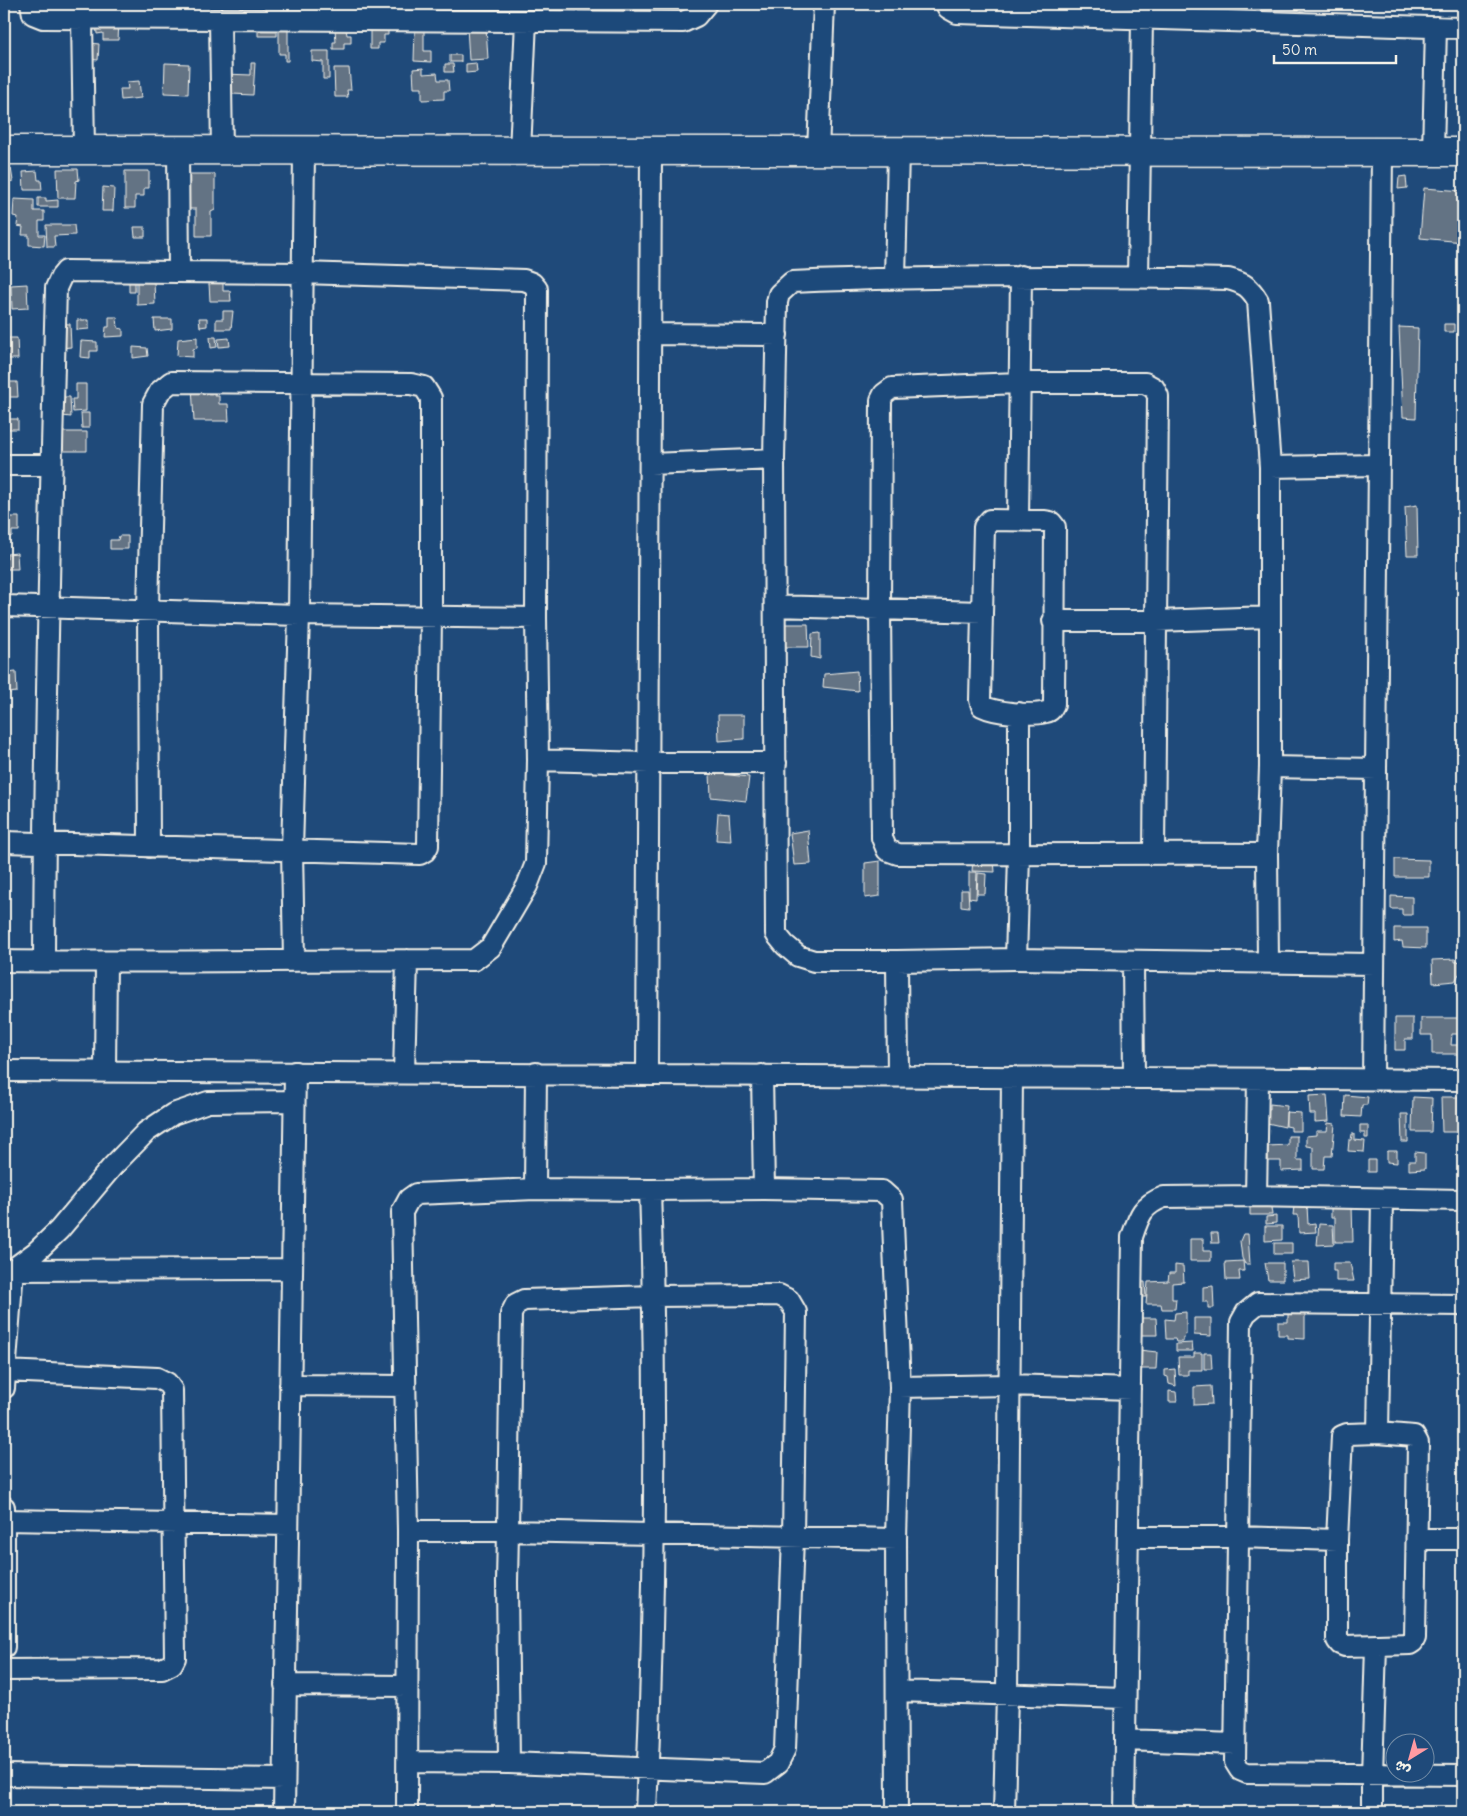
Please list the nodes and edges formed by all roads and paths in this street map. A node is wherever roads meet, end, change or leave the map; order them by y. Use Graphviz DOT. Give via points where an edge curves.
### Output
graph roads {
  1 [pos="31,4"];
  2 [pos="706,4"];
  3 [pos="824,4"];
  4 [pos="946,4"];
  5 [pos="367,12"];
  6 [pos="1283,13"];
  7 [pos="82,18"];
  8 [pos="1142,19"];
  9 [pos="220,20"];
  10 [pos="526,21"];
  11 [pos="1436,28"];
  12 [pos="1463,28"];
  13 [pos="4,150"];
  14 [pos="84,150"];
  15 [pos="178,150"];
  16 [pos="222,150"];
  17 [pos="304,151"];
  18 [pos="520,151"];
  19 [pos="651,151"];
  20 [pos="818,151"];
  21 [pos="898,151"];
  22 [pos="1140,152"];
  23 [pos="1382,152"];
  24 [pos="1433,152"];
  25 [pos="1463,152"];
  26 [pos="179,272"];
  27 [pos="302,273"];
  28 [pos="1021,276"];
  29 [pos="1138,277"];
  30 [pos="895,278"];
  31 [pos="650,334"];
  32 [pos="777,335"];
  33 [pos="301,382"];
  34 [pos="1019,383"];
  35 [pos="774,458"];
  36 [pos="650,464"];
  37 [pos="51,465"];
  38 [pos="4,466"];
  39 [pos="1379,466"];
  40 [pos="1270,468"];
  41 [pos="1018,520"];
  42 [pos="4,606"];
  43 [pos="775,606"];
  44 [pos="48,607"];
  45 [pos="880,609"];
  46 [pos="148,610"];
  47 [pos="982,612"];
  48 [pos="299,615"];
  49 [pos="431,616"];
  50 [pos="1269,617"];
  51 [pos="536,618"];
  52 [pos="1053,621"];
  53 [pos="1157,621"];
  54 [pos="1019,713"];
  55 [pos="538,760"];
  56 [pos="648,763"];
  57 [pos="776,763"];
  58 [pos="1270,767"];
  59 [pos="1376,769"];
  60 [pos="4,842"];
  61 [pos="45,842"];
  62 [pos="149,847"];
  63 [pos="292,850"];
  64 [pos="1154,853"];
  65 [pos="1267,854"];
  66 [pos="1019,855"];
  67 [pos="1016,959"];
  68 [pos="406,960"];
  69 [pos="4,961"];
  70 [pos="44,961"];
  71 [pos="294,961"];
  72 [pos="897,961"];
  73 [pos="1134,961"];
  74 [pos="1268,961"];
  75 [pos="106,962"];
  76 [pos="1374,964"];
  77 [pos="4,1071"];
  78 [pos="105,1071"];
  79 [pos="295,1072"];
  80 [pos="404,1073"];
  81 [pos="536,1073"];
  82 [pos="647,1074"];
  83 [pos="762,1075"];
  84 [pos="898,1076"];
  85 [pos="1012,1077"];
  86 [pos="1134,1078"];
  87 [pos="1258,1079"];
  88 [pos="1373,1079"];
  89 [pos="1463,1080"];
  90 [pos="294,1102"];
  91 [pos="535,1189"];
  92 [pos="764,1189"];
  93 [pos="650,1190"];
  94 [pos="1256,1196"];
  95 [pos="1382,1199"];
  96 [pos="1463,1200"];
  97 [pos="292,1269"];
  98 [pos="9,1270"];
  99 [pos="654,1296"];
  100 [pos="1381,1304"];
  101 [pos="1463,1305"];
  102 [pos="4,1379"];
  103 [pos="290,1385"];
  104 [pos="1010,1385"];
  105 [pos="405,1386"];
  106 [pos="900,1387"];
  107 [pos="1130,1389"];
  108 [pos="1378,1433"];
  109 [pos="4,1507"];
  110 [pos="4,1520"];
  111 [pos="174,1523"];
  112 [pos="287,1526"];
  113 [pos="408,1530"];
  114 [pos="508,1532"];
  115 [pos="653,1534"];
  116 [pos="1129,1537"];
  117 [pos="1238,1537"];
  118 [pos="793,1538"];
  119 [pos="896,1539"];
  120 [pos="1417,1539"];
  121 [pos="1463,1539"];
  122 [pos="1337,1540"];
  123 [pos="4,1622"];
  124 [pos="1376,1646"];
  125 [pos="4,1647"];
  126 [pos="4,1670"];
  127 [pos="285,1685"];
  128 [pos="407,1686"];
  129 [pos="897,1691"];
  130 [pos="1007,1694"];
  131 [pos="1125,1698"];
  132 [pos="1125,1740"];
  133 [pos="1236,1744"];
  134 [pos="408,1762"];
  135 [pos="509,1763"];
  136 [pos="648,1768"];
  137 [pos="1463,1774"];
  138 [pos="4,1775"];
  139 [pos="1372,1775"];
  140 [pos="284,1779"];
  141 [pos="284,1812"];
  142 [pos="407,1812"];
  143 [pos="646,1812"];
  144 [pos="898,1812"];
  145 [pos="1004,1812"];
  146 [pos="1124,1812"];
  147 [pos="1372,1812"];
  1 -- 7 [label="street" via="33,14 43,18"];
  2 -- 10 [label="street" via="696,16 683,22"];
  3 -- 20 [label="street"];
  4 -- 8 [label="street" via="957,13"];
  5 -- 9 [label="street"];
  5 -- 10 [label="street"];
  6 -- 8 [label="street"];
  6 -- 11 [label="street"];
  7 -- 9 [label="street"];
  7 -- 14 [label="street"];
  8 -- 22 [label="street"];
  9 -- 16 [label="street"];
  10 -- 18 [label="street"];
  11 -- 12 [label="street"];
  11 -- 24 [label="street"];
  13 -- 14 [label="street"];
  14 -- 15 [label="street"];
  15 -- 16 [label="street"];
  15 -- 26 [label="street"];
  16 -- 17 [label="street"];
  17 -- 18 [label="street"];
  17 -- 27 [label="street"];
  18 -- 19 [label="street"];
  19 -- 20 [label="street"];
  19 -- 31 [label="street"];
  20 -- 21 [label="street"];
  21 -- 22 [label="street"];
  21 -- 30 [label="street"];
  22 -- 23 [label="street"];
  22 -- 29 [label="street"];
  23 -- 24 [label="street"];
  23 -- 39 [label="street"];
  24 -- 25 [label="street"];
  26 -- 27 [label="street"];
  26 -- 37 [label="street" via="66,271 61,277 56,288"];
  27 -- 33 [label="street"];
  27 -- 51 [label="street" via="524,280 538,289"];
  28 -- 29 [label="street"];
  28 -- 30 [label="street"];
  28 -- 34 [label="street"];
  29 -- 40 [label="street" via="1228,279 1242,282 1253,292 1258,301"];
  30 -- 32 [label="street" via="792,282 779,294"];
  31 -- 32 [label="street"];
  31 -- 36 [label="street"];
  32 -- 35 [label="street"];
  33 -- 46 [label="street" via="171,382 160,391 153,404"];
  33 -- 48 [label="street"];
  33 -- 49 [label="street" via="411,384 424,387 431,398"];
  34 -- 41 [label="street"];
  34 -- 45 [label="street" via="892,388 884,394 881,400"];
  34 -- 53 [label="street" via="1145,383 1154,388 1158,396"];
  35 -- 36 [label="street"];
  35 -- 43 [label="street"];
  36 -- 56 [label="street"];
  37 -- 38 [label="street"];
  37 -- 44 [label="street"];
  39 -- 40 [label="street"];
  39 -- 59 [label="street"];
  40 -- 50 [label="street"];
  41 -- 47 [label="street" via="990,520 984,527"];
  41 -- 52 [label="street" via="1051,522 1055,527"];
  42 -- 44 [label="street"];
  43 -- 45 [label="street"];
  43 -- 57 [label="street"];
  44 -- 46 [label="street"];
  44 -- 61 [label="street"];
  45 -- 47 [label="street"];
  45 -- 66 [label="street" via="882,838 887,850 898,854"];
  46 -- 48 [label="street"];
  46 -- 62 [label="street"];
  47 -- 54 [label="street" via="982,706"];
  48 -- 49 [label="street"];
  48 -- 63 [label="street"];
  49 -- 51 [label="street"];
  49 -- 63 [label="street" via="428,846 420,854"];
  50 -- 53 [label="street"];
  50 -- 58 [label="street"];
  51 -- 55 [label="street"];
  52 -- 53 [label="street"];
  52 -- 54 [label="street" via="1054,704 1047,712"];
  53 -- 64 [label="street"];
  54 -- 66 [label="street"];
  55 -- 56 [label="street"];
  55 -- 68 [label="street" via="536,863 527,886 491,946 474,960"];
  56 -- 57 [label="street"];
  56 -- 82 [label="street"];
  57 -- 72 [label="street" via="776,934 798,956 814,961"];
  58 -- 59 [label="street"];
  58 -- 65 [label="street"];
  59 -- 76 [label="street"];
  60 -- 61 [label="street"];
  61 -- 62 [label="street"];
  61 -- 70 [label="street"];
  62 -- 63 [label="street"];
  63 -- 71 [label="street"];
  64 -- 65 [label="street"];
  64 -- 66 [label="street"];
  65 -- 74 [label="street"];
  66 -- 67 [label="street"];
  67 -- 72 [label="street"];
  67 -- 73 [label="street"];
  68 -- 71 [label="street"];
  68 -- 80 [label="street"];
  69 -- 70 [label="street"];
  70 -- 75 [label="street"];
  71 -- 75 [label="street"];
  72 -- 84 [label="street"];
  73 -- 74 [label="street"];
  73 -- 86 [label="street"];
  74 -- 76 [label="street"];
  75 -- 78 [label="street"];
  76 -- 88 [label="street"];
  77 -- 78 [label="street"];
  78 -- 79 [label="street"];
  79 -- 80 [label="street"];
  79 -- 90 [label="street"];
  80 -- 81 [label="street"];
  81 -- 82 [label="street"];
  81 -- 91 [label="street"];
  82 -- 83 [label="street"];
  83 -- 84 [label="street"];
  83 -- 92 [label="street"];
  84 -- 85 [label="street"];
  85 -- 86 [label="street"];
  85 -- 104 [label="street"];
  86 -- 87 [label="street"];
  87 -- 88 [label="street"];
  87 -- 94 [label="street"];
  88 -- 89 [label="street"];
  90 -- 97 [label="street"];
  90 -- 98 [label="street" via="208,1102 173,1114 146,1132 36,1252"];
  91 -- 93 [label="street"];
  91 -- 105 [label="street" via="416,1194 409,1199 402,1212"];
  92 -- 93 [label="street"];
  92 -- 106 [label="street" via="882,1191 892,1200"];
  93 -- 99 [label="street"];
  94 -- 95 [label="street"];
  94 -- 107 [label="street" via="1164,1197 1144,1208 1132,1237"];
  95 -- 96 [label="street"];
  95 -- 100 [label="street"];
  97 -- 98 [label="street"];
  97 -- 103 [label="street"];
  98 -- 102 [label="street"];
  99 -- 114 [label="street" via="524,1300 516,1304 511,1314"];
  99 -- 115 [label="street"];
  99 -- 118 [label="street" via="779,1295 789,1300 796,1312"];
  100 -- 101 [label="street"];
  100 -- 108 [label="street"];
  100 -- 117 [label="street" via="1258,1303 1240,1322"];
  102 -- 111 [label="street" via="157,1378 167,1383 172,1390"];
  103 -- 105 [label="street"];
  103 -- 112 [label="street"];
  104 -- 106 [label="street"];
  104 -- 107 [label="street"];
  104 -- 130 [label="street"];
  105 -- 113 [label="street"];
  106 -- 119 [label="street"];
  107 -- 116 [label="street"];
  108 -- 120 [label="street" via="1414,1436 1418,1443"];
  108 -- 122 [label="street" via="1342,1436"];
  109 -- 110 [label="street"];
  110 -- 111 [label="street"];
  110 -- 123 [label="street"];
  111 -- 112 [label="street"];
  111 -- 126 [label="street" via="175,1658 172,1664 162,1669"];
  112 -- 127 [label="street"];
  113 -- 114 [label="street"];
  113 -- 128 [label="street"];
  114 -- 115 [label="street"];
  114 -- 135 [label="street"];
  115 -- 118 [label="street"];
  115 -- 136 [label="street"];
  116 -- 117 [label="street"];
  116 -- 131 [label="street"];
  117 -- 122 [label="street"];
  117 -- 133 [label="street"];
  118 -- 119 [label="street"];
  118 -- 136 [label="street" via="786,1749 778,1763 765,1773"];
  119 -- 129 [label="street"];
  120 -- 121 [label="street"];
  120 -- 124 [label="street" via="1415,1638 1410,1644"];
  122 -- 124 [label="street" via="1337,1640 1345,1646"];
  123 -- 125 [label="street"];
  124 -- 139 [label="street"];
  127 -- 128 [label="street"];
  127 -- 140 [label="street"];
  128 -- 134 [label="street"];
  129 -- 130 [label="street"];
  129 -- 144 [label="street"];
  130 -- 131 [label="street"];
  130 -- 145 [label="street"];
  131 -- 132 [label="street"];
  132 -- 133 [label="street"];
  132 -- 146 [label="street"];
  133 -- 139 [label="street" via="1235,1762 1247,1774"];
  134 -- 135 [label="street"];
  134 -- 142 [label="street"];
  135 -- 136 [label="street"];
  136 -- 143 [label="street"];
  137 -- 139 [label="street"];
  138 -- 140 [label="street"];
  139 -- 147 [label="street"];
  140 -- 141 [label="street"];
}
